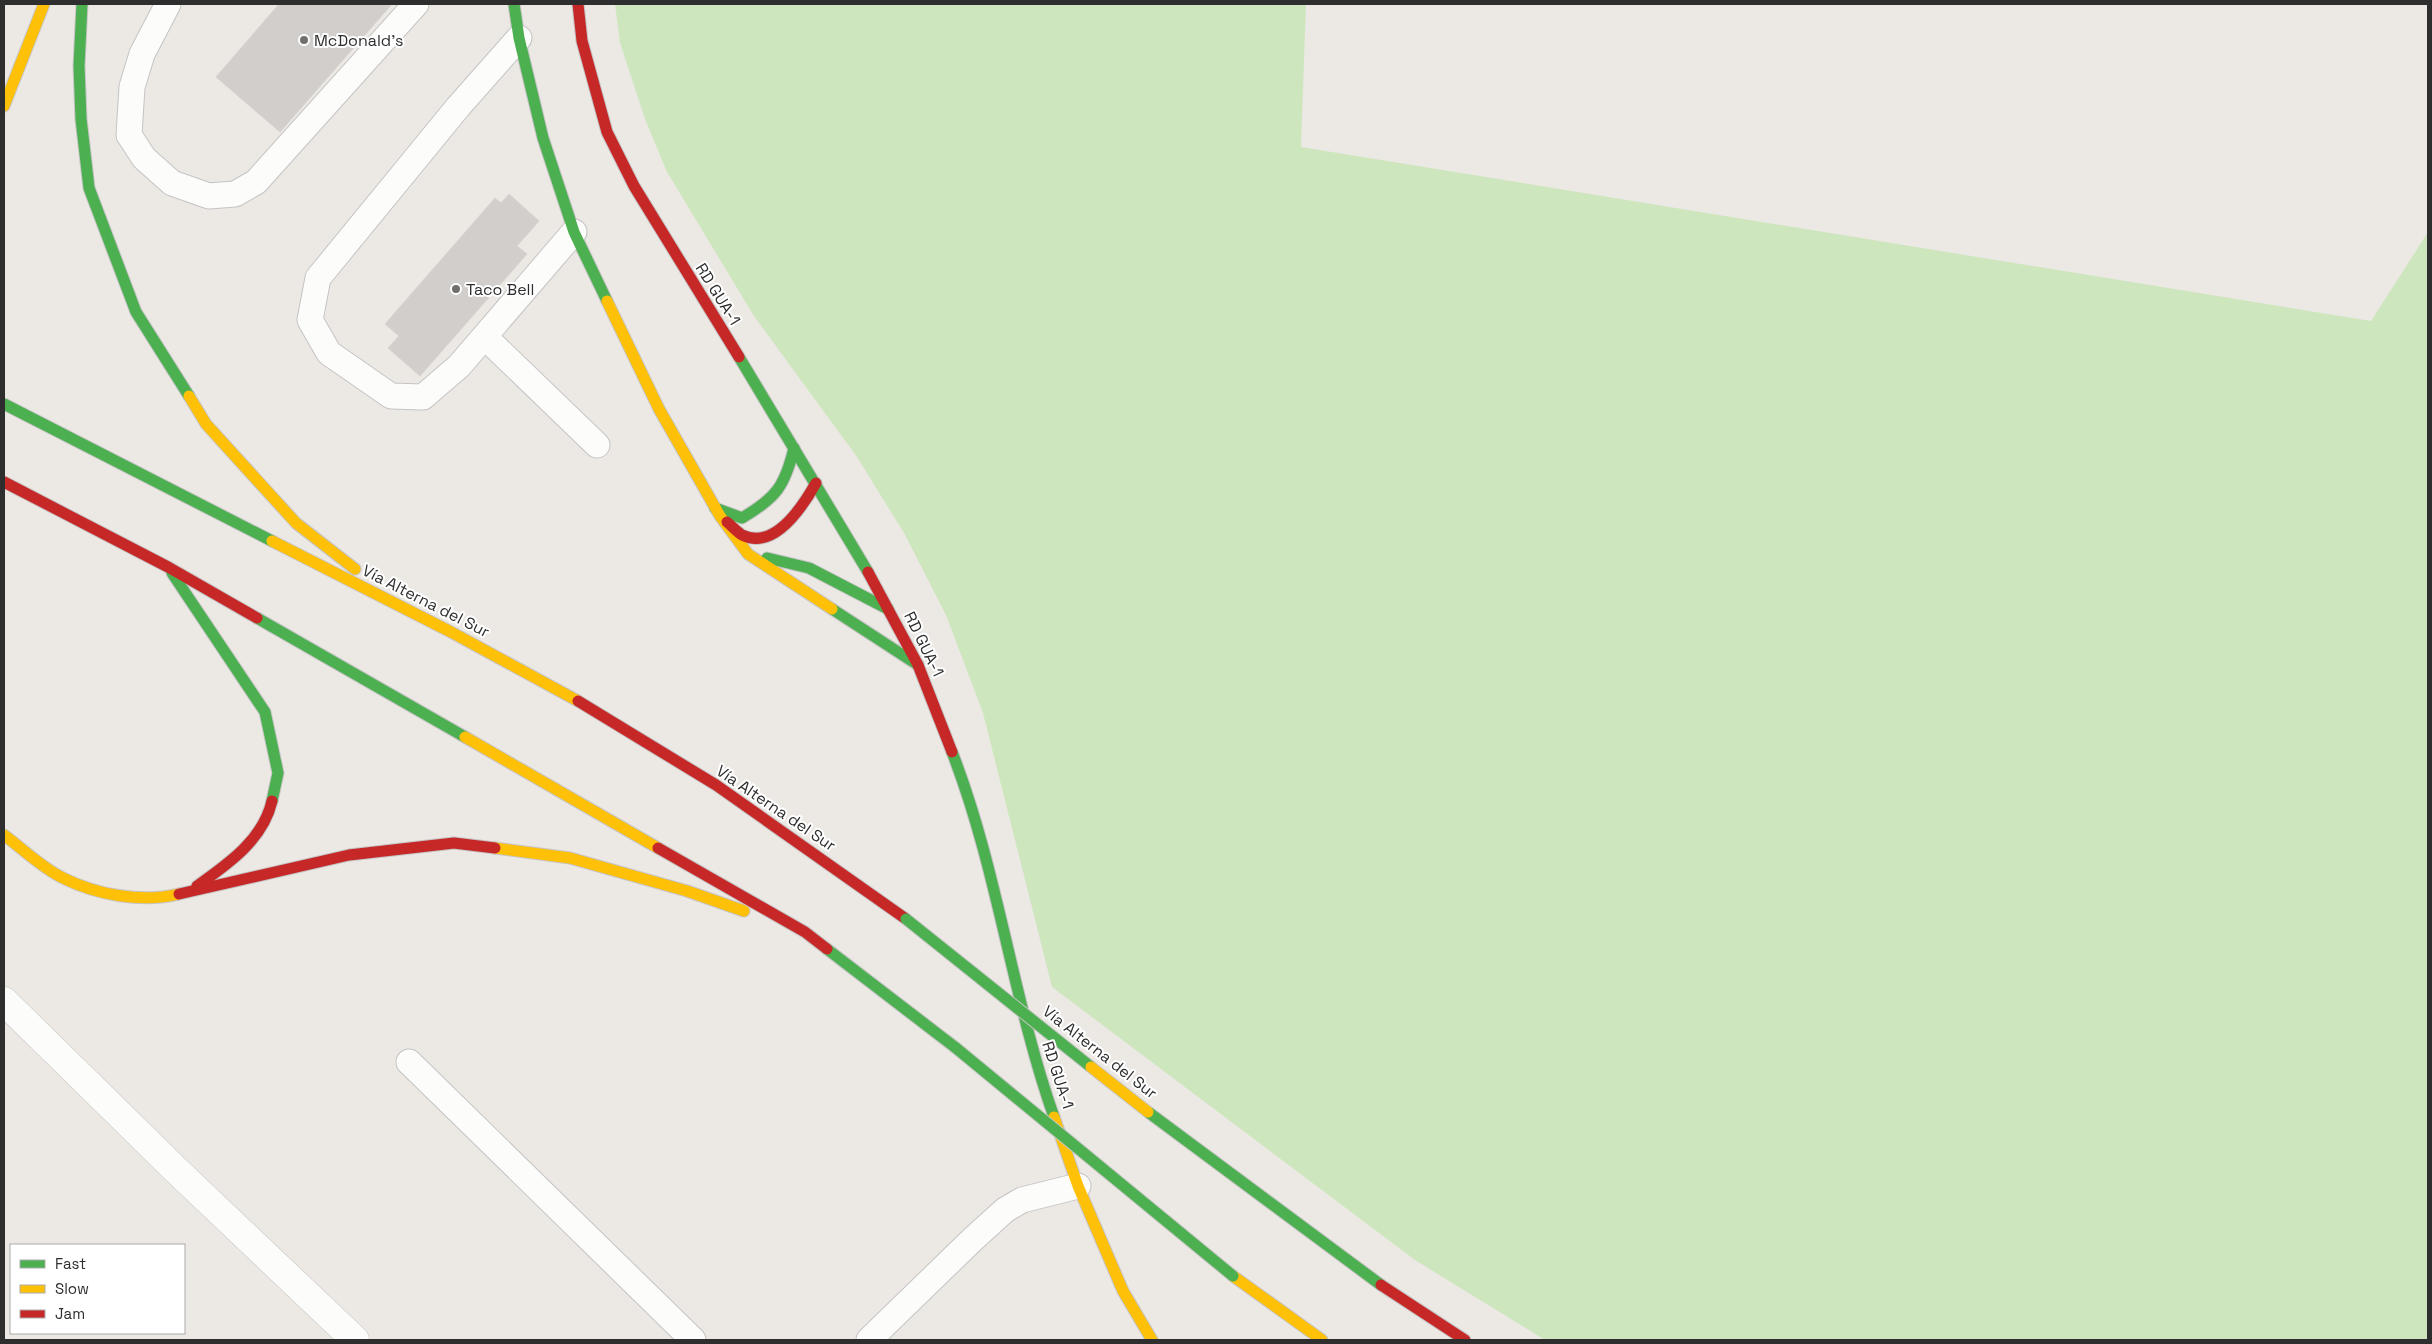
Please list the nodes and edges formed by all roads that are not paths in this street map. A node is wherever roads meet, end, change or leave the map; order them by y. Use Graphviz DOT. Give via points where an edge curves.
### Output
graph roads {
  1 [pos="44,4"];
  2 [pos="82,4"];
  3 [pos="168,4"];
  4 [pos="416,4"];
  5 [pos="578,4"];
  6 [pos="510,7"];
  7 [pos="519,38"];
  8 [pos="4,106"];
  9 [pos="574,232"];
  10 [pos="485,337"];
  11 [pos="4,404"];
  12 [pos="596,445"];
  13 [pos="794,448"];
  14 [pos="4,482"];
  15 [pos="816,483"];
  16 [pos="718,512"];
  17 [pos="748,554"];
  18 [pos="168,567"];
  19 [pos="401,605"];
  20 [pos="888,609"];
  21 [pos="918,665"];
  22 [pos="4,835"];
  23 [pos="187,892"];
  24 [pos="805,932"];
  25 [pos="4,1001"];
  26 [pos="408,1062"];
  27 [pos="1078,1186"];
  28 [pos="355,1340"];
  29 [pos="693,1340"];
  30 [pos="869,1340"];
  31 [pos="1152,1340"];
  32 [pos="1322,1340"];
  33 [pos="1465,1340"];
  1 -- 8 [label="main road"];
  2 -- 19 [label="main road" via="81,119 89,188 136,312 206,424 296,523"];
  3 -- 4 [label="lane" via="142,54 132,87 129,135 144,158 172,183 209,196 235,194 256,182"];
  5 -- 13 [label="main road, RD GUA-1" via="582,40 607,132 661,233"];
  6 -- 7 [label="main road"];
  7 -- 9 [label="main road" via="543,138"];
  7 -- 10 [label="lane" via="318,278 310,320 329,353 391,396 423,397 459,366"];
  9 -- 10 [label="lane"];
  9 -- 16 [label="main road" via="659,409"];
  10 -- 12 [label="lane"];
  11 -- 19 [label="main road, Vía Alterna del Sur"];
  13 -- 15 [label="main road, RD GUA-1"];
  13 -- 16 [label="main road" via="787,478 769,503 742,518"];
  14 -- 18 [label="main road"];
  15 -- 16 [label="main road" via="805,504 789,522 768,536 746,536"];
  15 -- 20 [label="main road, RD GUA-1"];
  16 -- 17 [label="main road"];
  17 -- 20 [label="main road" via="810,568"];
  17 -- 21 [label="main road"];
  18 -- 23 [label="main road" via="265,712 278,773 268,816 237,857"];
  18 -- 24 [label="main road"];
  19 -- 33 [label="main road, Vía Alterna del Sur, bridge" via="533,675 661,751 786,832 906,919 1148,1112 1396,1296"];
  20 -- 21 [label="main road, RD GUA-1"];
  21 -- 27 [label="main road, RD GUA-1" via="964,783 1036,1067"];
  22 -- 23 [label="main road" via="62,878 108,895 167,897"];
  23 -- 24 [label="main road" via="349,855 454,843 570,858 687,891"];
  24 -- 32 [label="main road, bridge" via="956,1048 1233,1276"];
  25 -- 28 [label="street"];
  26 -- 29 [label="lane"];
  27 -- 30 [label="lane" via="1022,1200 1006,1210"];
  27 -- 31 [label="main road, RD GUA-1" via="1123,1291"];
}
